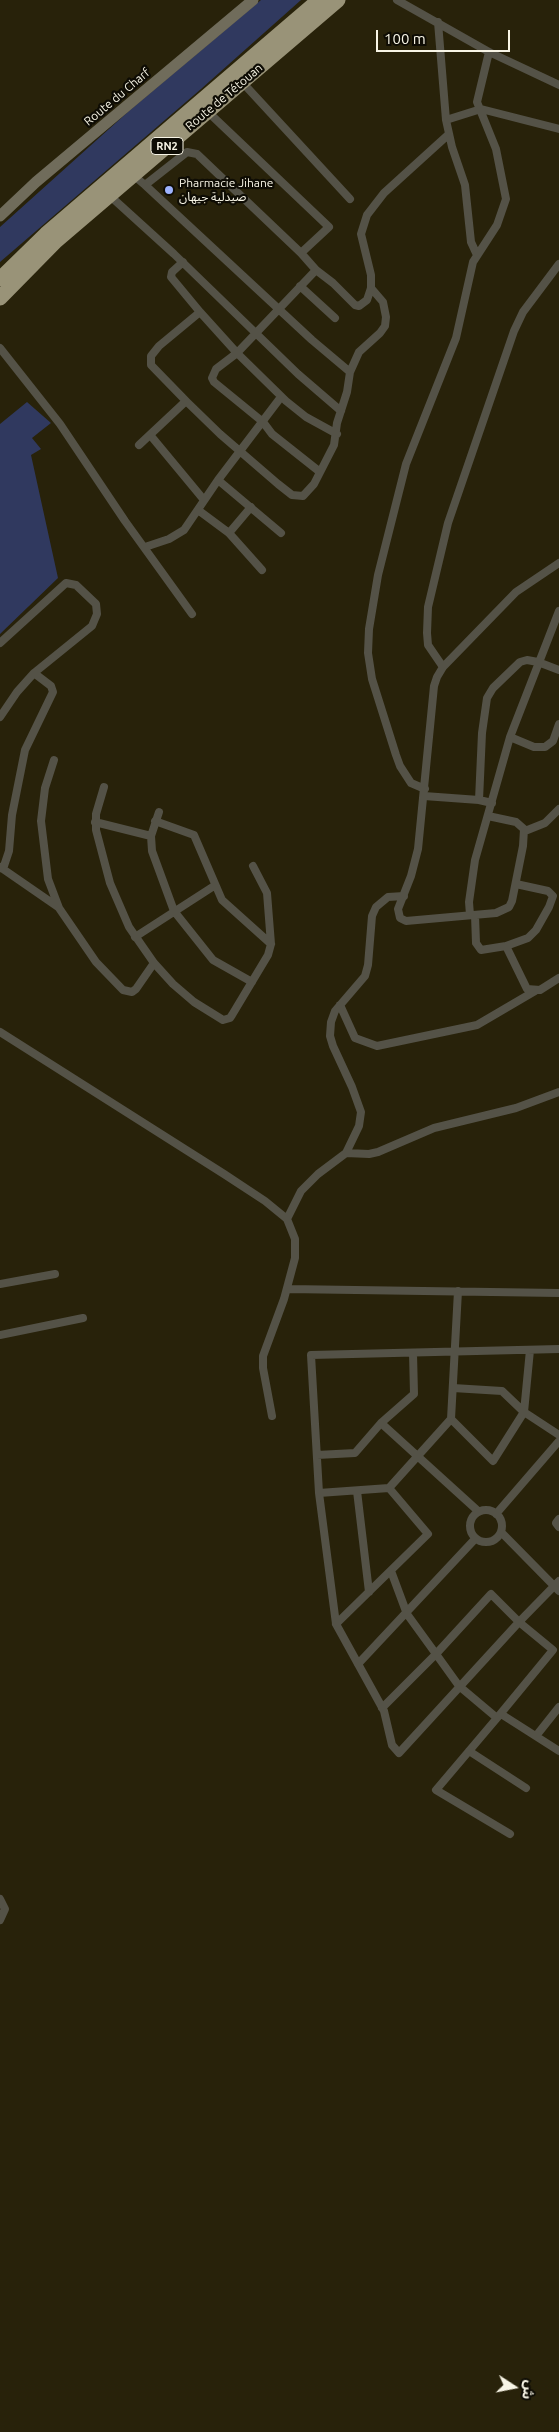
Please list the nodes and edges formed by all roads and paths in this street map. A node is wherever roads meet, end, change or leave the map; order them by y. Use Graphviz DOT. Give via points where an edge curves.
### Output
graph roads {
  1 [pos="253,0"];
  2 [pos="319,0"];
  3 [pos="338,0"];
  4 [pos="397,0"];
  5 [pos="438,22"];
  6 [pos="489,52"];
  7 [pos="242,82"];
  8 [pos="559,84"];
  9 [pos="478,109"];
  10 [pos="207,111"];
  11 [pos="446,120"];
  12 [pos="559,130"];
  13 [pos="449,134"];
  14 [pos="133,175"];
  15 [pos="146,184"];
  16 [pos="109,195"];
  17 [pos="350,199"];
  18 [pos="0,216"];
  19 [pos="301,253"];
  20 [pos="477,255"];
  21 [pos="183,262"];
  22 [pos="559,264"];
  23 [pos="316,270"];
  24 [pos="0,280"];
  25 [pos="300,286"];
  26 [pos="372,288"];
  27 [pos="0,298"];
  28 [pos="278,308"];
  29 [pos="200,312"];
  30 [pos="335,318"];
  31 [pos="255,332"];
  32 [pos="0,348"];
  33 [pos="237,353"];
  34 [pos="350,372"];
  35 [pos="281,397"];
  36 [pos="186,401"];
  37 [pos="341,410"];
  38 [pos="263,422"];
  39 [pos="338,434"];
  40 [pos="151,436"];
  41 [pos="139,445"];
  42 [pos="241,450"];
  43 [pos="320,472"];
  44 [pos="218,480"];
  45 [pos="204,500"];
  46 [pos="251,508"];
  47 [pos="198,510"];
  48 [pos="229,533"];
  49 [pos="281,534"];
  50 [pos="145,547"];
  51 [pos="559,563"];
  52 [pos="262,570"];
  53 [pos="559,611"];
  54 [pos="192,614"];
  55 [pos="0,643"];
  56 [pos="538,662"];
  57 [pos="443,667"];
  58 [pos="559,670"];
  59 [pos="34,673"];
  60 [pos="0,717"];
  61 [pos="559,724"];
  62 [pos="510,737"];
  63 [pos="54,760"];
  64 [pos="104,787"];
  65 [pos="425,793"];
  66 [pos="479,800"];
  67 [pos="492,802"];
  68 [pos="559,810"];
  69 [pos="159,812"];
  70 [pos="488,816"];
  71 [pos="155,821"];
  72 [pos="95,822"];
  73 [pos="525,832"];
  74 [pos="151,836"];
  75 [pos="253,866"];
  76 [pos="2,868"];
  77 [pos="516,884"];
  78 [pos="214,886"];
  79 [pos="404,896"];
  80 [pos="59,908"];
  81 [pos="174,912"];
  82 [pos="472,915"];
  83 [pos="135,937"];
  84 [pos="271,944"];
  85 [pos="506,946"];
  86 [pos="154,963"];
  87 [pos="559,978"];
  88 [pos="252,982"];
  89 [pos="535,991"];
  90 [pos="340,1005"];
  91 [pos="0,1032"];
  92 [pos="559,1092"];
  93 [pos="346,1152"];
  94 [pos="287,1219"];
  95 [pos="55,1274"];
  96 [pos="0,1284"];
  97 [pos="288,1289"];
  98 [pos="458,1292"];
  99 [pos="559,1293"];
  100 [pos="83,1318"];
  101 [pos="0,1335"];
  102 [pos="559,1349"];
  103 [pos="530,1350"];
  104 [pos="455,1352"];
  105 [pos="413,1353"];
  106 [pos="453,1388"];
  107 [pos="524,1412"];
  108 [pos="272,1416"];
  109 [pos="451,1419"];
  110 [pos="381,1423"];
  111 [pos="559,1435"];
  112 [pos="559,1441"];
  113 [pos="317,1455"];
  114 [pos="417,1458"];
  115 [pos="389,1488"];
  116 [pos="357,1491"];
  117 [pos="319,1493"];
  118 [pos="478,1511"];
  119 [pos="496,1514"];
  120 [pos="559,1519"];
  121 [pos="559,1527"];
  122 [pos="501,1532"];
  123 [pos="475,1539"];
  124 [pos="392,1571"];
  125 [pos="557,1586"];
  126 [pos="369,1592"];
  127 [pos="407,1614"];
  128 [pos="518,1622"];
  129 [pos="336,1624"];
  130 [pos="553,1650"];
  131 [pos="436,1654"];
  132 [pos="559,1656"];
  133 [pos="358,1664"];
  134 [pos="459,1686"];
  135 [pos="559,1707"];
  136 [pos="382,1708"];
  137 [pos="499,1716"];
  138 [pos="536,1736"];
  139 [pos="469,1751"];
  140 [pos="559,1751"];
  141 [pos="526,1788"];
  142 [pos="510,1834"];
  143 [pos="0,1899"];
  144 [pos="0,1920"];
  1 -- 18 [label="street, Route du Charf"];
  2 -- 24 [label="highway, Route de Tétouan / RN2" via="46,234"];
  3 -- 7 [label="highway, Route de Tétouan / RN2"];
  4 -- 5 [label="street"];
  5 -- 6 [label="street"];
  5 -- 11 [label="street"];
  6 -- 8 [label="street"];
  6 -- 9 [label="street" via="479,89"];
  7 -- 10 [label="highway, Route de Tétouan / RN2"];
  7 -- 17 [label="street"];
  9 -- 11 [label="street"];
  9 -- 12 [label="street"];
  9 -- 20 [label="street" via="496,149 506,198 496,225"];
  10 -- 14 [label="highway, Route de Tétouan / RN2"];
  10 -- 19 [label="street" via="328,226"];
  11 -- 13 [label="street"];
  13 -- 20 [label="street" via="465,185 471,242"];
  13 -- 26 [label="street" via="384,193 367,215 361,234"];
  14 -- 15 [label="street"];
  14 -- 16 [label="highway, Route de Tétouan / RN2"];
  15 -- 19 [label="street" via="187,152 194,152"];
  15 -- 28 [label="street"];
  16 -- 21 [label="street"];
  16 -- 27 [label="highway, Route de Tétouan / RN2" via="56,241"];
  19 -- 23 [label="street"];
  20 -- 65 [label="street" via="470,272 462,321 451,356 414,442 400,485 378,575 370,628 368,653 372,679 396,755 411,783"];
  21 -- 29 [label="street" via="172,272 171,278"];
  21 -- 31 [label="street"];
  22 -- 57 [label="street" via="526,307 514,331 448,523 428,607 427,633 428,645"];
  23 -- 25 [label="street"];
  23 -- 26 [label="street" via="355,305 364,304"];
  25 -- 28 [label="street"];
  25 -- 30 [label="street"];
  26 -- 34 [label="street" via="383,302 385,326 359,352"];
  28 -- 31 [label="street"];
  28 -- 34 [label="street"];
  29 -- 33 [label="street"];
  29 -- 36 [label="street" via="150,356 152,365"];
  31 -- 33 [label="street"];
  31 -- 37 [label="street"];
  32 -- 50 [label="street" via="60,424"];
  33 -- 35 [label="street"];
  33 -- 38 [label="street" via="216,369 212,378"];
  34 -- 37 [label="street"];
  35 -- 38 [label="street"];
  35 -- 39 [label="street" via="306,417"];
  36 -- 40 [label="street"];
  36 -- 42 [label="street"];
  37 -- 39 [label="street"];
  38 -- 42 [label="street"];
  38 -- 43 [label="street" via="272,434"];
  39 -- 43 [label="street"];
  40 -- 41 [label="street"];
  40 -- 45 [label="street"];
  42 -- 43 [label="street" via="295,496 308,492"];
  42 -- 44 [label="street"];
  44 -- 45 [label="street"];
  44 -- 46 [label="street"];
  45 -- 47 [label="street"];
  46 -- 48 [label="street"];
  46 -- 49 [label="street"];
  47 -- 48 [label="street"];
  47 -- 50 [label="street" via="184,530 161,543"];
  48 -- 52 [label="street"];
  50 -- 54 [label="street"];
  51 -- 57 [label="street" via="516,592"];
  53 -- 56 [label="street"];
  55 -- 59 [label="street" via="64,584 73,583 82,590 96,604 95,622 83,636"];
  56 -- 58 [label="street"];
  56 -- 62 [label="street"];
  56 -- 66 [label="street" via="527,660 514,666 487,698"];
  57 -- 65 [label="street" via="434,686"];
  59 -- 60 [label="street"];
  59 -- 76 [label="street" via="54,692 25,750 12,815 9,851"];
  61 -- 62 [label="street" via="553,741 546,747 534,747"];
  62 -- 67 [label="street"];
  63 -- 80 [label="street" via="45,788 41,821 48,879"];
  64 -- 72 [label="street"];
  65 -- 66 [label="street"];
  65 -- 79 [label="street" via="418,849"];
  66 -- 67 [label="street"];
  67 -- 70 [label="street"];
  68 -- 73 [label="street" via="545,823"];
  69 -- 71 [label="street"];
  70 -- 73 [label="street" via="516,822"];
  70 -- 82 [label="street" via="475,860 468,902"];
  71 -- 74 [label="street"];
  71 -- 78 [label="street" via="194,835"];
  72 -- 74 [label="street"];
  72 -- 83 [label="street" via="110,884"];
  73 -- 77 [label="street"];
  74 -- 81 [label="street" via="152,851"];
  75 -- 84 [label="street" via="267,893"];
  76 -- 80 [label="street"];
  77 -- 82 [label="street" via="506,910"];
  77 -- 85 [label="street" via="548,891 553,899 536,930 528,938"];
  78 -- 81 [label="street"];
  78 -- 84 [label="street" via="230,909"];
  79 -- 82 [label="street" via="397,913 402,920"];
  79 -- 90 [label="street" via="388,897 376,907 368,970"];
  80 -- 86 [label="street" via="96,962 123,990 132,992"];
  81 -- 83 [label="street"];
  81 -- 88 [label="street" via="213,960"];
  82 -- 85 [label="street" via="479,948 487,950"];
  83 -- 86 [label="street"];
  84 -- 88 [label="street"];
  85 -- 89 [label="street" via="525,988"];
  86 -- 88 [label="street" via="194,1002 223,1020 230,1018"];
  87 -- 89 [label="street"];
  89 -- 90 [label="street" via="477,1025 377,1046 355,1038"];
  90 -- 93 [label="street" via="331,1022 330,1036 361,1116 360,1126"];
  91 -- 94 [label="street" via="265,1200"];
  92 -- 93 [label="street" via="516,1108 434,1128 378,1152"];
  93 -- 94 [label="street" via="305,1186"];
  94 -- 97 [label="street" via="295,1240 295,1258"];
  95 -- 96 [label="street"];
  97 -- 98 [label="street"];
  97 -- 108 [label="street" via="262,1356"];
  98 -- 99 [label="street"];
  98 -- 104 [label="street"];
  100 -- 101 [label="street"];
  102 -- 103 [label="street"];
  103 -- 104 [label="street"];
  103 -- 107 [label="street"];
  104 -- 105 [label="street"];
  104 -- 106 [label="street"];
  105 -- 110 [label="street" via="414,1394"];
  105 -- 113 [label="street" via="311,1355"];
  106 -- 107 [label="street" via="502,1391"];
  106 -- 109 [label="street"];
  107 -- 109 [label="street" via="493,1461"];
  107 -- 111 [label="street"];
  109 -- 114 [label="street"];
  110 -- 113 [label="street" via="355,1453"];
  110 -- 114 [label="street"];
  112 -- 119 [label="street"];
  113 -- 117 [label="street"];
  114 -- 115 [label="street"];
  114 -- 118 [label="street"];
  115 -- 116 [label="street"];
  115 -- 124 [label="street" via="428,1534"];
  116 -- 117 [label="street"];
  116 -- 126 [label="street"];
  117 -- 129 [label="street"];
  118 -- 119 [label="street" via="491,1510"];
  118 -- 123 [label="street" via="469,1524"];
  119 -- 122 [label="street" via="500,1519"];
  120 -- 121 [label="street" via="556,1523"];
  122 -- 123 [label="street" via="490,1542"];
  122 -- 125 [label="street"];
  123 -- 127 [label="street"];
  124 -- 126 [label="street"];
  124 -- 127 [label="street"];
  125 -- 128 [label="street"];
  126 -- 129 [label="street"];
  127 -- 131 [label="street"];
  127 -- 133 [label="street"];
  128 -- 130 [label="street"];
  128 -- 131 [label="street" via="491,1594"];
  128 -- 134 [label="street"];
  129 -- 133 [label="street"];
  130 -- 132 [label="street"];
  130 -- 137 [label="street"];
  131 -- 134 [label="street"];
  131 -- 136 [label="street"];
  133 -- 136 [label="street"];
  134 -- 136 [label="street" via="399,1753 392,1746"];
  134 -- 137 [label="street"];
  135 -- 138 [label="street"];
  137 -- 138 [label="street"];
  137 -- 139 [label="street"];
  138 -- 140 [label="street"];
  139 -- 141 [label="street"];
  139 -- 142 [label="street" via="436,1790"];
  143 -- 144 [label="street" via="5,1909"];
}
